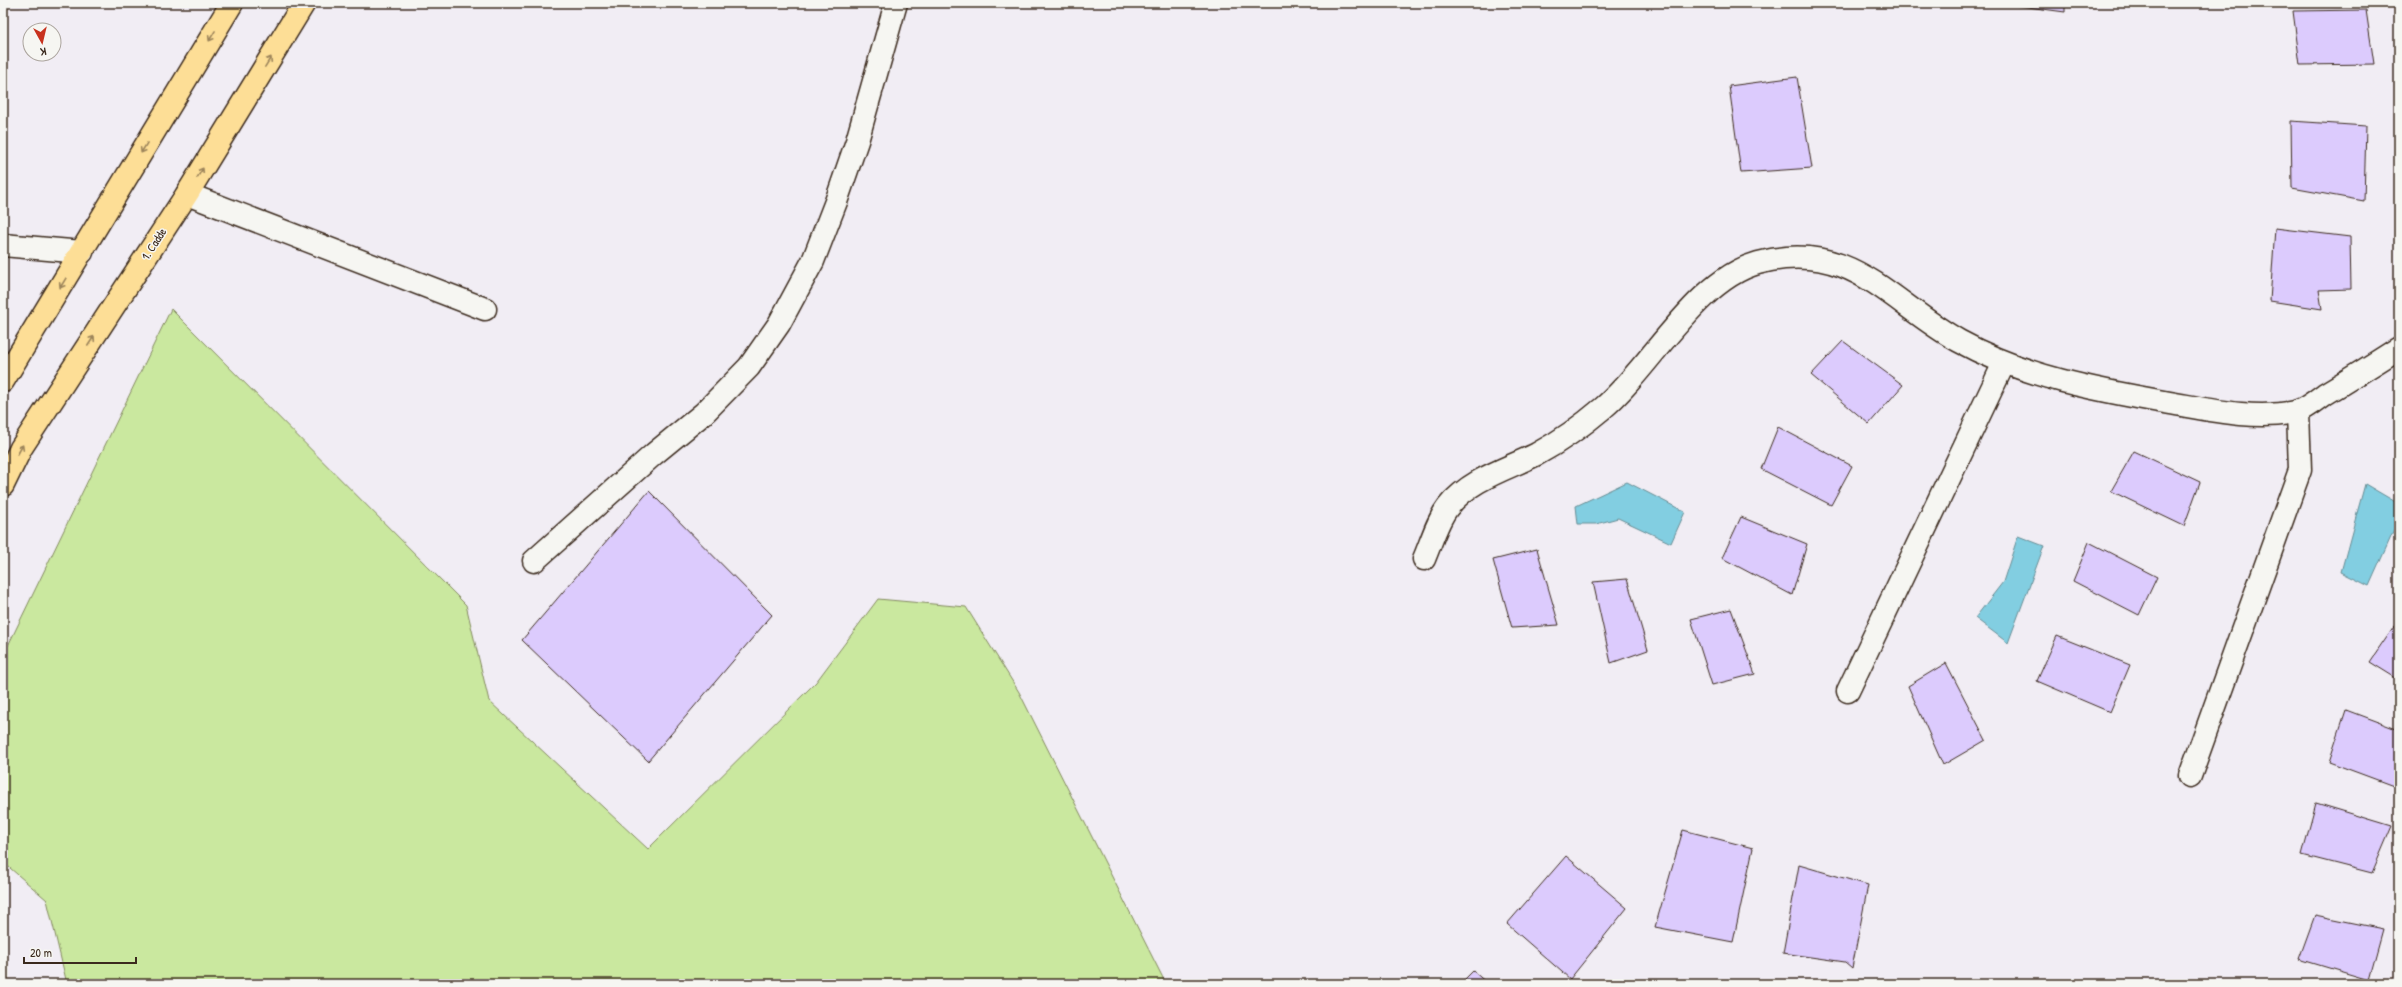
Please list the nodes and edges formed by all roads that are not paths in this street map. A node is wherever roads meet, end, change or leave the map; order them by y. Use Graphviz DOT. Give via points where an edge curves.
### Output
graph roads {
  1 [pos="232,3"];
  2 [pos="304,3"];
  3 [pos="896,3"];
  4 [pos="187,194"];
  5 [pos="3,245"];
  6 [pos="82,252"];
  7 [pos="486,309"];
  8 [pos="2399,348"];
  9 [pos="21,352"];
  10 [pos="2004,363"];
  11 [pos="3,364"];
  12 [pos="3,381"];
  13 [pos="2298,411"];
  14 [pos="3,485"];
  15 [pos="1424,559"];
  16 [pos="534,561"];
  17 [pos="1848,691"];
  18 [pos="2190,776"];
  1 -- 6 [label="main road, one-way"];
  4 -- 2 [label="main road, 1. Cadde, one-way"];
  3 -- 16 [label="street" via="866,113 837,199 813,261 779,324 749,367 704,413"];
  4 -- 7 [label="street"];
  14 -- 4 [label="main road, 1. Cadde, one-way" via="21,448"];
  5 -- 6 [label="street"];
  6 -- 9 [label="main road, one-way"];
  8 -- 13 [label="street"];
  9 -- 11 [label="main road"];
  9 -- 12 [label="main road"];
  10 -- 13 [label="street" via="2046,377 2112,392 2241,416"];
  10 -- 15 [label="street" via="1958,340 1867,276 1843,265 1817,259 1790,258 1756,264 1730,275 1708,291 1634,377 1605,406 1570,434 1537,454 1468,488 1447,508"];
  10 -- 17 [label="street"];
  13 -- 18 [label="street" via="2300,470"];
}
